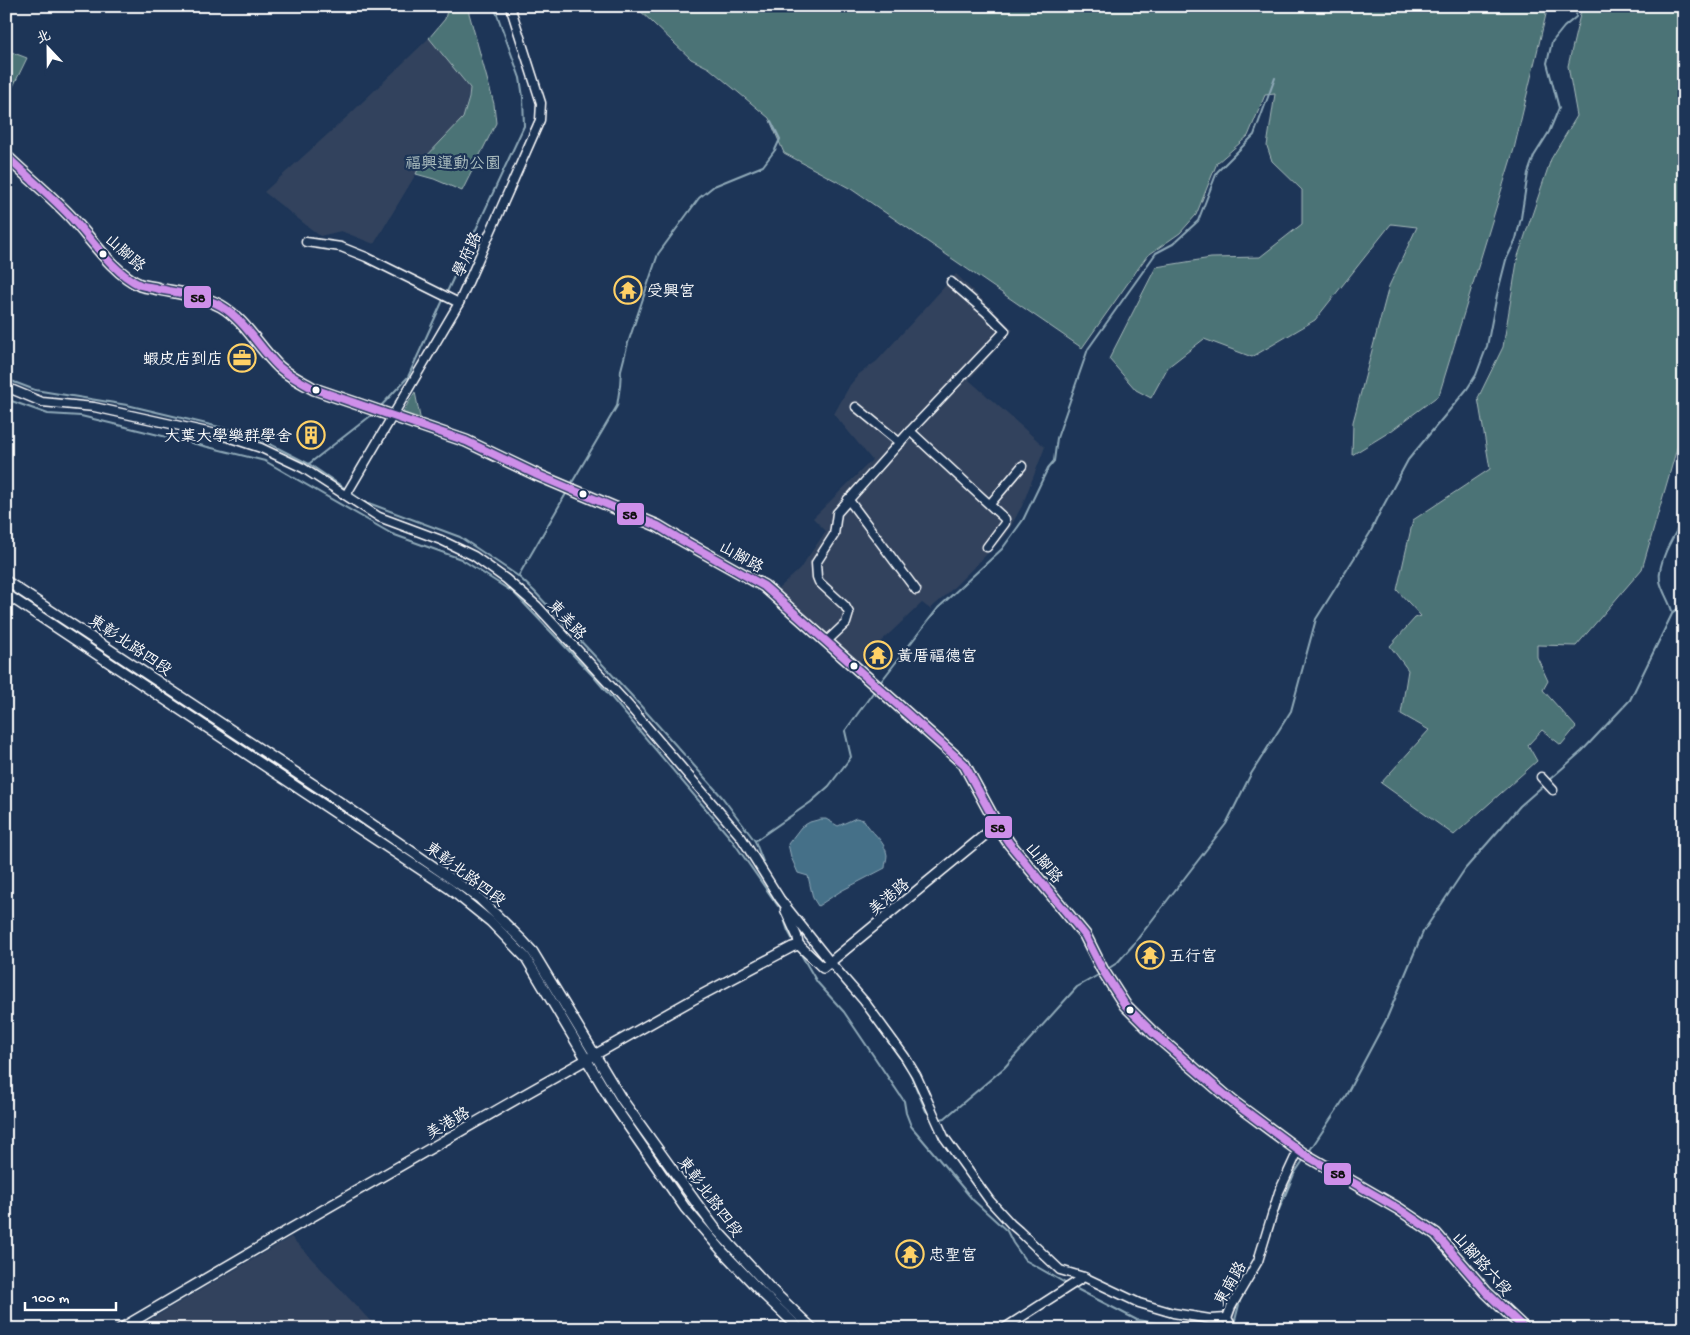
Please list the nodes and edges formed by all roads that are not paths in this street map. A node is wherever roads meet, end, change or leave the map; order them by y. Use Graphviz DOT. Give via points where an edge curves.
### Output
graph roads {
  1 [pos="510,6"];
  2 [pos="6,156"];
  3 [pos="306,242"];
  4 [pos="952,282"];
  5 [pos="459,303"];
  6 [pos="6,387"];
  7 [pos="856,407"];
  8 [pos="389,415"];
  9 [pos="910,431"];
  10 [pos="900,443"];
  11 [pos="1022,466"];
  12 [pos="346,496"];
  13 [pos="848,499"];
  14 [pos="990,504"];
  15 [pos="987,547"];
  16 [pos="6,581"];
  17 [pos="916,590"];
  18 [pos="6,594"];
  19 [pos="827,641"];
  20 [pos="281,763"];
  21 [pos="276,772"];
  22 [pos="1541,777"];
  23 [pos="1552,790"];
  24 [pos="997,825"];
  25 [pos="780,899"];
  26 [pos="796,946"];
  27 [pos="831,963"];
  28 [pos="595,1056"];
  29 [pos="586,1061"];
  30 [pos="1300,1152"];
  31 [pos="1084,1277"];
  32 [pos="1227,1318"];
  33 [pos="120,1329"];
  34 [pos="800,1329"];
  35 [pos="813,1329"];
  36 [pos="1003,1329"];
  37 [pos="1233,1329"];
  38 [pos="1525,1329"];
  1 -- 5 [label="street, 學府路" via="541,103 540,120"];
  2 -- 8 [label="main road, 山腳路" via="127,276 141,285 182,293 222,306 286,374 314,389"];
  3 -- 5 [label="street" via="341,246"];
  4 -- 9 [label="street" via="1005,331"];
  5 -- 8 [label="street, 學府路"];
  6 -- 12 [label="street, 東美路" via="42,402 94,407 261,448 303,468"];
  7 -- 10 [label="street"];
  8 -- 12 [label="street, 學府路"];
  8 -- 19 [label="main road, 山腳路" via="466,442 658,526 764,586"];
  9 -- 10 [label="street"];
  9 -- 14 [label="street"];
  10 -- 13 [label="street"];
  11 -- 14 [label="street"];
  12 -- 25 [label="street, 東美路" via="379,517 474,556 522,592 630,707 740,837"];
  13 -- 17 [label="street"];
  13 -- 19 [label="street" via="837,513 834,535 816,563 819,582 849,613 846,623"];
  14 -- 15 [label="street" via="1005,523"];
  16 -- 20 [label="street, 東彰北路四段"];
  18 -- 21 [label="street, 東彰北路四段"];
  19 -- 24 [label="main road, 山腳路" via="964,764"];
  20 -- 21 [label="street"];
  20 -- 28 [label="street, 東彰北路四段" via="479,898 533,952"];
  21 -- 29 [label="street, 東彰北路四段" via="450,889 491,922 526,958"];
  22 -- 23 [label="street"];
  24 -- 27 [label="street, 美港路"];
  24 -- 30 [label="main road, 山腳路" via="1085,935 1125,1005 1232,1101"];
  25 -- 26 [label="street" via="797,936"];
  25 -- 27 [label="street, 東南路"];
  26 -- 27 [label="street" via="823,968"];
  26 -- 28 [label="street, 美港路" via="692,1000"];
  27 -- 31 [label="street, 東南路" via="905,1057 944,1137 990,1201 1060,1270"];
  28 -- 29 [label="street, 美港路"];
  28 -- 35 [label="street, 東彰北路四段" via="715,1228"];
  29 -- 33 [label="street, 美港路"];
  29 -- 34 [label="street, 東彰北路四段" via="686,1208 723,1252"];
  30 -- 32 [label="street, 東南路" via="1278,1192 1258,1261"];
  30 -- 38 [label="main road, 山腳路六段" via="1436,1234 1486,1292"];
  31 -- 32 [label="street, 東南路" via="1139,1304 1210,1319"];
  31 -- 36 [label="street"];
  32 -- 37 [label="street"];
}
